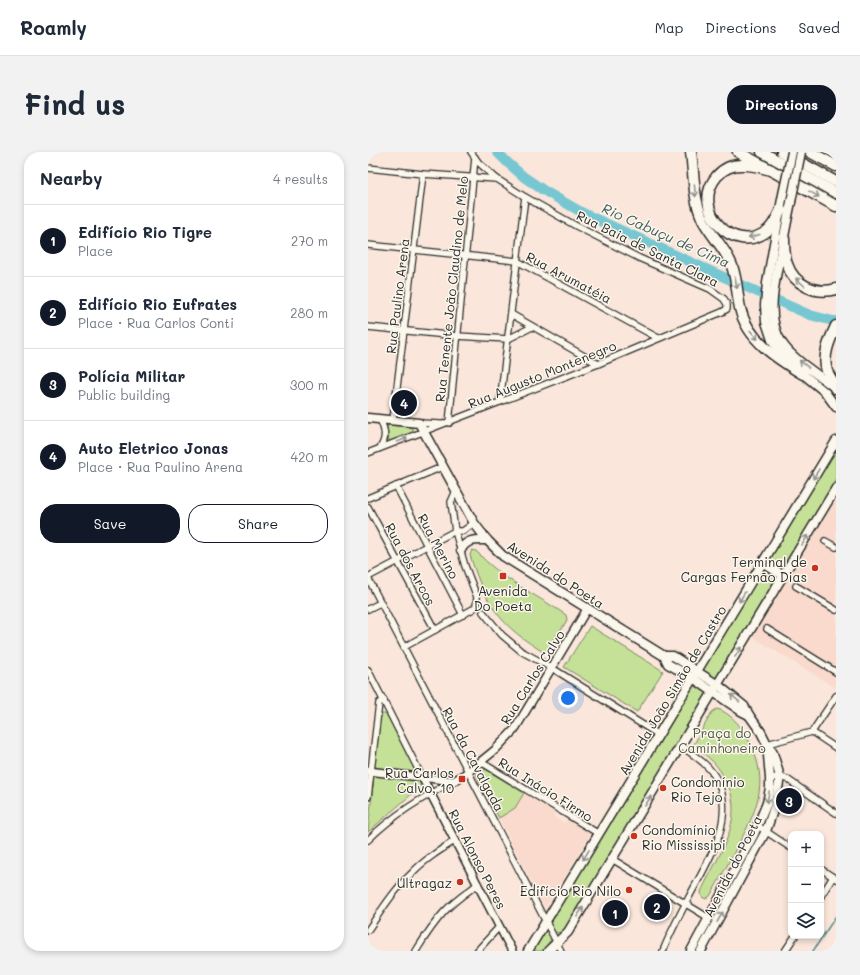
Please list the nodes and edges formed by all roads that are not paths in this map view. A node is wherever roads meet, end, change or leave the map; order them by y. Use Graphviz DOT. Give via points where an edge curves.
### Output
graph roads {
  1 [pos="470,152"];
  2 [pos="691,152"];
  3 [pos="738,152"];
  4 [pos="762,152"];
  5 [pos="782,152"];
  6 [pos="792,152"];
  7 [pos="801,152"];
  8 [pos="810,152"];
  9 [pos="475,158"];
  10 [pos="836,166"];
  11 [pos="368,168"];
  12 [pos="772,170"];
  13 [pos="368,172"];
  14 [pos="423,174"];
  15 [pos="474,178"];
  16 [pos="498,179"];
  17 [pos="836,182"];
  18 [pos="836,193"];
  19 [pos="525,197"];
  20 [pos="835,205"];
  21 [pos="780,210"];
  22 [pos="784,239"];
  23 [pos="368,245"];
  24 [pos="413,250"];
  25 [pos="464,255"];
  26 [pos="517,261"];
  27 [pos="771,285"];
  28 [pos="836,289"];
  29 [pos="769,306"];
  30 [pos="722,312"];
  31 [pos="511,314"];
  32 [pos="532,326"];
  33 [pos="368,327"];
  34 [pos="835,329"];
  35 [pos="404,330"];
  36 [pos="457,336"];
  37 [pos="658,338"];
  38 [pos="508,339"];
  39 [pos="598,364"];
  40 [pos="803,374"];
  41 [pos="836,388"];
  42 [pos="500,402"];
  43 [pos="836,407"];
  44 [pos="368,418"];
  45 [pos="380,419"];
  46 [pos="393,420"];
  47 [pos="419,423"];
  48 [pos="446,424"];
  49 [pos="424,432"];
  50 [pos="836,441"];
  51 [pos="380,448"];
  52 [pos="368,453"];
  53 [pos="442,467"];
  54 [pos="396,486"];
  55 [pos="836,488"];
  56 [pos="456,491"];
  57 [pos="368,498"];
  58 [pos="368,507"];
  59 [pos="474,523"];
  60 [pos="455,531"];
  61 [pos="487,540"];
  62 [pos="825,541"];
  63 [pos="427,545"];
  64 [pos="836,548"];
  65 [pos="461,550"];
  66 [pos="397,561"];
  67 [pos="763,563"];
  68 [pos="784,576"];
  69 [pos="368,578"];
  70 [pos="796,586"];
  71 [pos="380,603"];
  72 [pos="368,609"];
  73 [pos="587,609"];
  74 [pos="836,610"];
  75 [pos="483,612"];
  76 [pos="463,615"];
  77 [pos="435,630"];
  78 [pos="767,630"];
  79 [pos="404,647"];
  80 [pos="552,668"];
  81 [pos="368,670"];
  82 [pos="836,672"];
  83 [pos="695,675"];
  84 [pos="716,689"];
  85 [pos="836,696"];
  86 [pos="384,700"];
  87 [pos="812,732"];
  88 [pos="659,735"];
  89 [pos="767,744"];
  90 [pos="681,746"];
  91 [pos="836,748"];
  92 [pos="481,762"];
  93 [pos="369,771"];
  94 [pos="468,772"];
  95 [pos="422,777"];
  96 [pos="780,777"];
  97 [pos="770,778"];
  98 [pos="454,781"];
  99 [pos="430,793"];
  100 [pos="368,797"];
  101 [pos="836,813"];
  102 [pos="758,826"];
  103 [pos="766,832"];
  104 [pos="599,834"];
  105 [pos="368,840"];
  106 [pos="456,840"];
  107 [pos="788,846"];
  108 [pos="612,860"];
  109 [pos="824,871"];
  110 [pos="835,878"];
  111 [pos="478,884"];
  112 [pos="824,892"];
  113 [pos="685,904"];
  114 [pos="709,918"];
  115 [pos="545,921"];
  116 [pos="499,927"];
  117 [pos="368,930"];
  118 [pos="792,939"];
  119 [pos="556,943"];
  120 [pos="416,951"];
  121 [pos="477,951"];
  122 [pos="512,951"];
  123 [pos="528,951"];
  124 [pos="548,951"];
  125 [pos="560,951"];
  126 [pos="663,951"];
  127 [pos="691,951"];
  128 [pos="701,951"];
  129 [pos="785,951"];
  1 -- 9 [label="street, Rua Baia de Santa Clara"];
  2 -- 40 [label="highway, one-way" via="697,207 732,266 744,321 758,340 775,356"];
  3 -- 12 [label="highway"];
  4 -- 18 [label="highway"];
  5 -- 17 [label="highway"];
  6 -- 21 [label="main road, bridge"];
  7 -- 22 [label="main road, bridge"];
  8 -- 10 [label="highway"];
  9 -- 15 [label="street, Rua Tenente João Claudino de Melo"];
  9 -- 16 [label="street, Rua Baia de Santa Clara"];
  11 -- 13 [label="street"];
  11 -- 14 [label="street"];
  12 -- 20 [label="highway, one-way"];
  21 -- 12 [label="highway, one-way" via="768,230 748,238 725,231 714,221 708,202 711,186 720,173 732,166 753,166"];
  14 -- 15 [label="street"];
  14 -- 24 [label="street, Rua Paulino Arena"];
  15 -- 16 [label="street"];
  15 -- 25 [label="street, Rua Tenente João Claudino de Melo"];
  16 -- 19 [label="street, Rua Baia de Santa Clara"];
  19 -- 26 [label="street"];
  19 -- 30 [label="street, Rua Baia de Santa Clara" via="639,258 713,291 727,304 727,309"];
  21 -- 27 [label="main road"];
  22 -- 27 [label="main road"];
  28 -- 22 [label="highway, one-way" via="813,290 798,281 787,265"];
  23 -- 24 [label="street, Rua Arumatéia"];
  24 -- 25 [label="street, Rua Arumatéia"];
  24 -- 35 [label="street, Rua Paulino Arena"];
  25 -- 26 [label="street, Rua Arumatéia"];
  25 -- 36 [label="street, Rua Tenente João Claudino de Melo"];
  26 -- 31 [label="street"];
  26 -- 37 [label="street, Rua Arumatéia"];
  27 -- 29 [label="main road"];
  29 -- 40 [label="main road" via="766,322 772,340"];
  41 -- 29 [label="main road, one-way" via="794,356 782,342"];
  30 -- 37 [label="street, Rua Augusto Montenegro"];
  31 -- 32 [label="street"];
  31 -- 38 [label="street"];
  32 -- 38 [label="street"];
  32 -- 39 [label="street"];
  33 -- 35 [label="street"];
  34 -- 41 [label="highway" via="827,347 826,365"];
  35 -- 36 [label="street"];
  35 -- 46 [label="street, Rua Paulino Arena"];
  36 -- 38 [label="street"];
  36 -- 48 [label="street, Rua Tenente João Claudino de Melo"];
  37 -- 39 [label="street, Rua Augusto Montenegro"];
  38 -- 42 [label="street"];
  39 -- 42 [label="street, Rua Augusto Montenegro"];
  40 -- 43 [label="main road" via="825,392"];
  42 -- 48 [label="street, Rua Augusto Montenegro"];
  44 -- 45 [label="main road"];
  45 -- 46 [label="main road"];
  45 -- 51 [label="street" via="385,430 384,442"];
  46 -- 47 [label="main road"];
  47 -- 48 [label="street"];
  47 -- 49 [label="main road, Avenida do Poeta"];
  48 -- 49 [label="street, Rua Augusto Montenegro"];
  51 -- 49 [label="street, Rua Augusto Montenegro, one-way"];
  49 -- 53 [label="main road, Avenida do Poeta"];
  50 -- 67 [label="main road, Avenida João Simão de Castro, one-way"];
  51 -- 52 [label="street, Rua Augusto Montenegro"];
  53 -- 54 [label="street"];
  53 -- 56 [label="main road, Avenida do Poeta"];
  54 -- 57 [label="street"];
  54 -- 63 [label="street, Rua Merino"];
  68 -- 55 [label="main road, one-way"];
  56 -- 59 [label="main road, Avenida do Poeta"];
  56 -- 60 [label="street" via="451,502"];
  58 -- 66 [label="street, Rua dos Arcos"];
  59 -- 60 [label="street" via="463,531"];
  59 -- 61 [label="main road, Avenida do Poeta"];
  60 -- 63 [label="street"];
  60 -- 65 [label="street"];
  61 -- 65 [label="main road" via="472,540 463,545"];
  61 -- 73 [label="main road, Avenida do Poeta" via="517,566"];
  62 -- 64 [label="street"];
  63 -- 66 [label="street"];
  63 -- 76 [label="street, Rua Merino"];
  65 -- 76 [label="street" via="477,597 476,606"];
  66 -- 69 [label="street"];
  66 -- 77 [label="street, Rua dos Arcos"];
  67 -- 68 [label="main road"];
  67 -- 83 [label="main road, Avenida João Simão de Castro, one-way"];
  84 -- 68 [label="main road, one-way"];
  69 -- 71 [label="street, Rua da Cavalgada"];
  70 -- 74 [label="street"];
  71 -- 72 [label="street"];
  71 -- 79 [label="street, Rua da Cavalgada"];
  73 -- 80 [label="street, Rua Carlos Calvo"];
  73 -- 83 [label="main road, Avenida do Poeta" via="664,656 673,656"];
  75 -- 80 [label="street" via="502,636"];
  76 -- 77 [label="street"];
  77 -- 79 [label="street"];
  78 -- 82 [label="street"];
  79 -- 94 [label="street, Rua da Cavalgada"];
  80 -- 88 [label="street"];
  80 -- 92 [label="street, Rua Carlos Calvo" via="515,729"];
  81 -- 86 [label="street"];
  83 -- 84 [label="main road, Avenida do Poeta"];
  83 -- 88 [label="main road, Avenida João Simão de Castro"];
  84 -- 89 [label="main road, Avenida do Poeta" via="740,711 749,715"];
  84 -- 90 [label="main road"];
  85 -- 87 [label="street"];
  86 -- 93 [label="street" via="380,703"];
  86 -- 95 [label="street"];
  87 -- 89 [label="street"];
  87 -- 91 [label="street"];
  88 -- 104 [label="main road, Avenida João Simão de Castro"];
  89 -- 96 [label="main road, Avenida do Poeta" via="773,753"];
  89 -- 97 [label="main road, Avenida do Poeta"];
  108 -- 90 [label="main road, one-way"];
  90 -- 113 [label="street, Avenida do Poeta" via="710,770 722,794 723,806 720,832 714,849"];
  92 -- 94 [label="street, Rua Carlos Calvo"];
  92 -- 104 [label="street, Rua Inácio Firmo"];
  93 -- 95 [label="street"];
  93 -- 100 [label="street"];
  94 -- 98 [label="street, Rua Carlos Calvo"];
  94 -- 115 [label="street, Rua da Cavalgada"];
  95 -- 98 [label="street"];
  95 -- 99 [label="street, Rua Alonso Peres"];
  96 -- 97 [label="street"];
  96 -- 101 [label="street" via="787,779"];
  96 -- 103 [label="main road, Avenida do Poeta" via="775,805"];
  97 -- 102 [label="main road, Avenida do Poeta, one-way" via="767,803"];
  98 -- 99 [label="street, Rua Carlos Calvo"];
  99 -- 105 [label="street, Rua Carlos Calvo" via="397,815"];
  99 -- 106 [label="street, Rua Alonso Peres"];
  102 -- 103 [label="street"];
  102 -- 114 [label="main road, Avenida do Poeta"];
  103 -- 107 [label="street"];
  128 -- 103 [label="main road, Avenida do Poeta, one-way"];
  104 -- 115 [label="main road, Avenida João Simão de Castro, one-way"];
  106 -- 111 [label="street, Rua Alonso Peres"];
  106 -- 117 [label="street" via="432,856 402,883"];
  108 -- 113 [label="street"];
  119 -- 108 [label="main road, one-way" via="568,932"];
  109 -- 110 [label="street"];
  110 -- 112 [label="street"];
  111 -- 116 [label="street, Rua Alonso Peres"];
  111 -- 120 [label="street" via="444,911"];
  113 -- 114 [label="street"];
  113 -- 126 [label="street, Avenida do Poeta"];
  114 -- 127 [label="main road, Avenida do Poeta"];
  115 -- 119 [label="street, Rua da Cavalgada"];
  115 -- 123 [label="main road, Avenida João Simão de Castro"];
  116 -- 121 [label="street"];
  116 -- 122 [label="street, Rua Alonso Peres"];
  118 -- 129 [label="street"];
  119 -- 124 [label="main road"];
  119 -- 125 [label="street, Rua da Cavalgada"];
}
